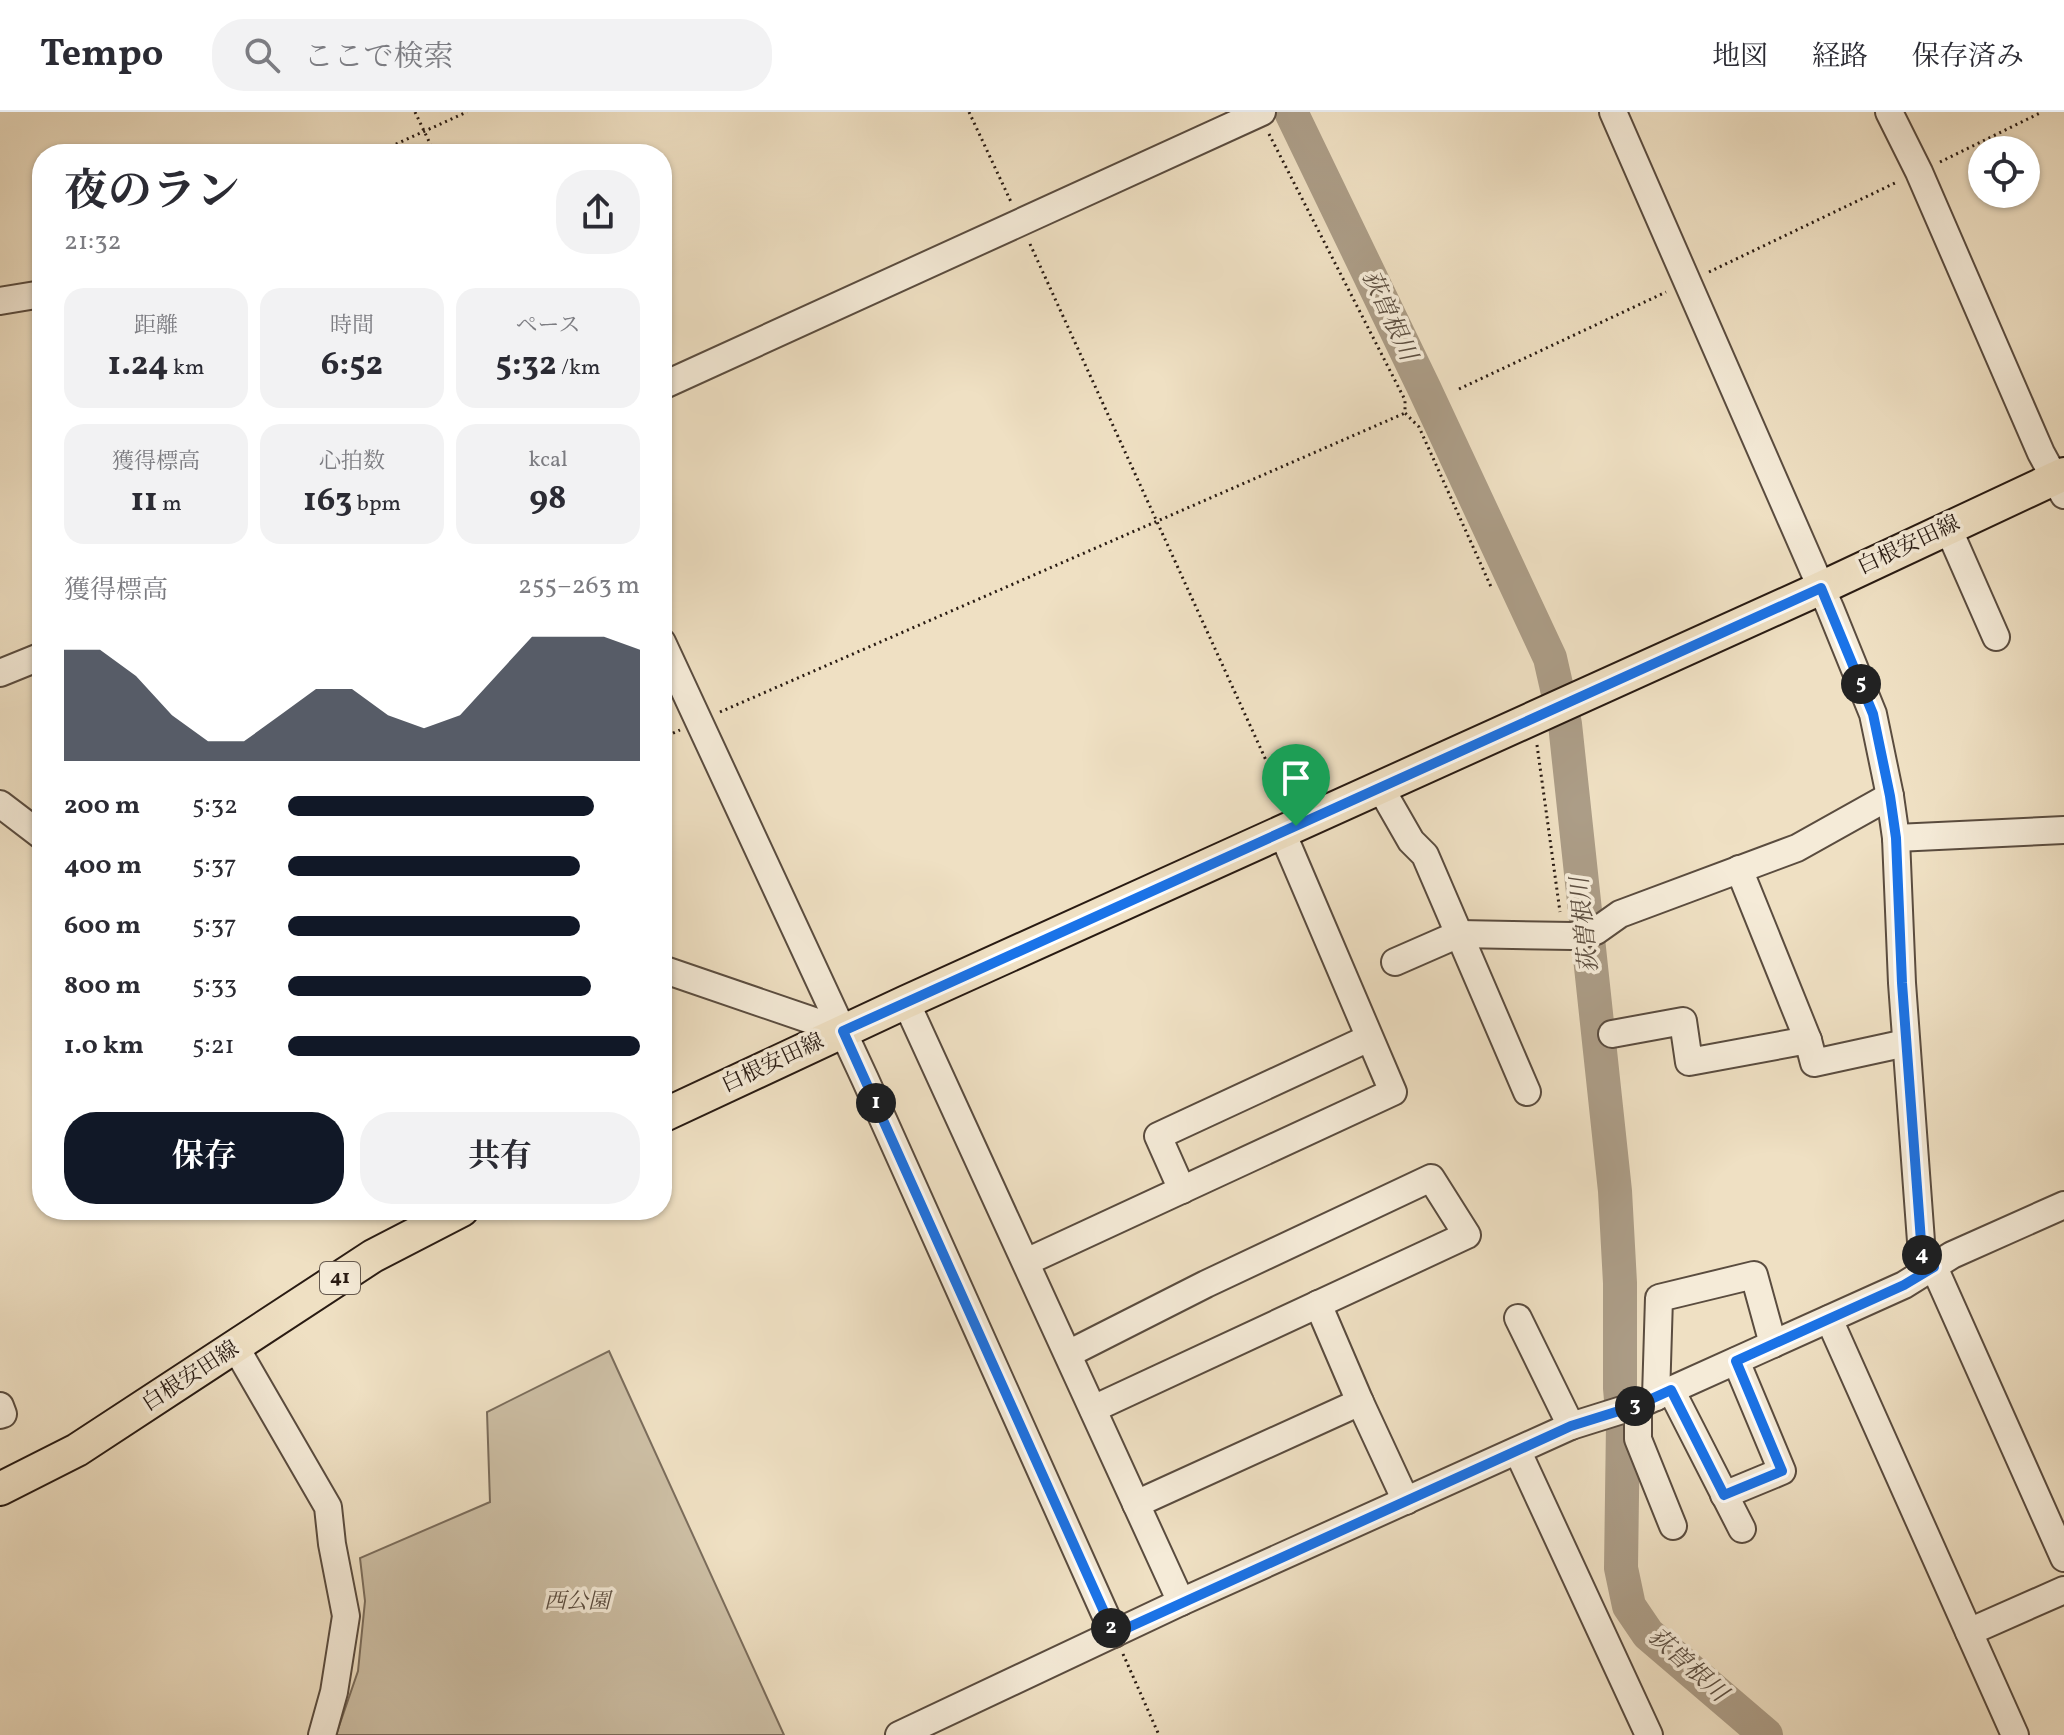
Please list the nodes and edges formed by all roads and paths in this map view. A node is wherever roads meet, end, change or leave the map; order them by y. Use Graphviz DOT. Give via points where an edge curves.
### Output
graph roads {
  1 [pos="415,112"];
  2 [pos="467,112"];
  3 [pos="969,112"];
  4 [pos="1613,112"];
  5 [pos="1889,112"];
  6 [pos="2042,112"];
  7 [pos="1261,113"];
  8 [pos="424,131"];
  9 [pos="396,144"];
  10 [pos="430,144"];
  11 [pos="1919,172"];
  12 [pos="1020,222"];
  13 [pos="1687,282"];
  14 [pos="32,296"];
  15 [pos="0,301"];
  16 [pos="672,381"];
  17 [pos="1459,389"];
  18 [pos="1405,413"];
  19 [pos="2061,483"];
  20 [pos="1155,521"];
  21 [pos="1948,528"];
  22 [pos="1821,588"];
  23 [pos="1492,589"];
  24 [pos="1996,637"];
  25 [pos="32,660"];
  26 [pos="672,664"];
  27 [pos="0,673"];
  28 [pos="1533,718"];
  29 [pos="698,721"];
  30 [pos="1380,787"];
  31 [pos="1890,796"];
  32 [pos="0,804"];
  33 [pos="32,828"];
  34 [pos="1289,829"];
  35 [pos="2064,830"];
  36 [pos="1896,838"];
  37 [pos="1739,869"];
  38 [pos="1459,934"];
  39 [pos="1577,934"];
  40 [pos="1395,962"];
  41 [pos="672,972"];
  42 [pos="906,1002"];
  43 [pos="843,1031"];
  44 [pos="1612,1034"];
  45 [pos="1369,1038"];
  46 [pos="1808,1040"];
  47 [pos="1906,1043"];
  48 [pos="1527,1092"];
  49 [pos="672,1111"];
  50 [pos="1182,1190"];
  51 [pos="2064,1205"];
  52 [pos="443,1220"];
  53 [pos="1026,1262"];
  54 [pos="1934,1267"];
  55 [pos="1318,1304"];
  56 [pos="1518,1318"];
  57 [pos="1829,1319"];
  58 [pos="1773,1344"];
  59 [pos="230,1352"];
  60 [pos="1068,1354"];
  61 [pos="1736,1361"];
  62 [pos="1655,1397"];
  63 [pos="1360,1402"];
  64 [pos="0,1406"];
  65 [pos="1093,1409"];
  66 [pos="0,1415"];
  67 [pos="1571,1426"];
  68 [pos="1518,1452"];
  69 [pos="0,1489"];
  70 [pos="1724,1495"];
  71 [pos="1406,1501"];
  72 [pos="1136,1504"];
  73 [pos="1673,1526"];
  74 [pos="1742,1529"];
  75 [pos="2064,1558"];
  76 [pos="2064,1590"];
  77 [pos="1181,1602"];
  78 [pos="1969,1632"];
  79 [pos="1114,1634"];
  80 [pos="322,1735"];
  81 [pos="899,1735"];
  82 [pos="1159,1735"];
  83 [pos="1649,1735"];
  84 [pos="2015,1735"];
  1 -- 8 [label="path"];
  2 -- 8 [label="path"];
  3 -- 12 [label="path"];
  4 -- 13 [label="street"];
  5 -- 11 [label="street"];
  6 -- 11 [label="path"];
  7 -- 12 [label="street"];
  7 -- 18 [label="path" via="1405,400"];
  8 -- 9 [label="path"];
  8 -- 10 [label="path"];
  11 -- 13 [label="path"];
  11 -- 19 [label="street" via="2041,453"];
  12 -- 16 [label="street"];
  12 -- 20 [label="path"];
  13 -- 17 [label="path"];
  13 -- 22 [label="street"];
  14 -- 15 [label="street"];
  18 -- 20 [label="path"];
  18 -- 23 [label="path" via="1419,427"];
  19 -- 21 [label="main road, 白根安田線"];
  20 -- 29 [label="path"];
  20 -- 34 [label="path"];
  21 -- 22 [label="main road, 白根安田線"];
  21 -- 24 [label="street"];
  22 -- 28 [label="main road, 白根安田線"];
  22 -- 31 [label="street" via="1873,714"];
  25 -- 27 [label="street"];
  26 -- 29 [label="street"];
  28 -- 30 [label="main road, 白根安田線"];
  28 -- 39 [label="path"];
  29 -- 43 [label="street"];
  30 -- 34 [label="main road, 白根安田線"];
  30 -- 38 [label="street" via="1425,855"];
  31 -- 36 [label="street"];
  31 -- 37 [label="street" via="1797,848"];
  32 -- 33 [label="street"];
  34 -- 42 [label="main road, 白根安田線"];
  34 -- 45 [label="street"];
  35 -- 36 [label="street"];
  36 -- 47 [label="street"];
  37 -- 39 [label="street"];
  37 -- 46 [label="street"];
  38 -- 39 [label="street"];
  38 -- 40 [label="street"];
  38 -- 48 [label="street"];
  41 -- 43 [label="street"];
  42 -- 43 [label="main road, 白根安田線"];
  42 -- 53 [label="street"];
  43 -- 49 [label="main road, 白根安田線"];
  43 -- 79 [label="street"];
  44 -- 46 [label="street" via="1683,1021 1689,1062"];
  45 -- 50 [label="street" via="1158,1136"];
  45 -- 50 [label="street" via="1393,1092"];
  46 -- 47 [label="street" via="1814,1063"];
  47 -- 54 [label="street" via="1922,1255"];
  50 -- 53 [label="street"];
  51 -- 54 [label="street"];
  52 -- 59 [label="main road, 白根安田線 / 41" via="373,1256"];
  53 -- 60 [label="street"];
  54 -- 57 [label="street"];
  54 -- 75 [label="street"];
  55 -- 60 [label="street" via="1467,1235 1431,1178"];
  55 -- 63 [label="street"];
  55 -- 65 [label="street"];
  56 -- 67 [label="street"];
  57 -- 58 [label="street"];
  57 -- 78 [label="street"];
  58 -- 61 [label="street"];
  58 -- 62 [label="street" via="1754,1275 1659,1298"];
  59 -- 69 [label="main road, 白根安田線 / 41" via="77,1450"];
  59 -- 80 [label="street" via="328,1507 346,1616"];
  60 -- 65 [label="street"];
  61 -- 62 [label="street"];
  61 -- 70 [label="street" via="1782,1471"];
  62 -- 67 [label="street"];
  62 -- 70 [label="street"];
  62 -- 73 [label="street" via="1638,1439"];
  63 -- 71 [label="street"];
  63 -- 72 [label="street"];
  64 -- 66 [label="street"];
  65 -- 72 [label="street"];
  67 -- 68 [label="street"];
  68 -- 71 [label="street"];
  68 -- 83 [label="street"];
  70 -- 74 [label="street"];
  71 -- 77 [label="street"];
  72 -- 77 [label="street"];
  76 -- 78 [label="street"];
  77 -- 79 [label="street"];
  78 -- 84 [label="street"];
  79 -- 81 [label="street"];
  79 -- 82 [label="path"];
}
